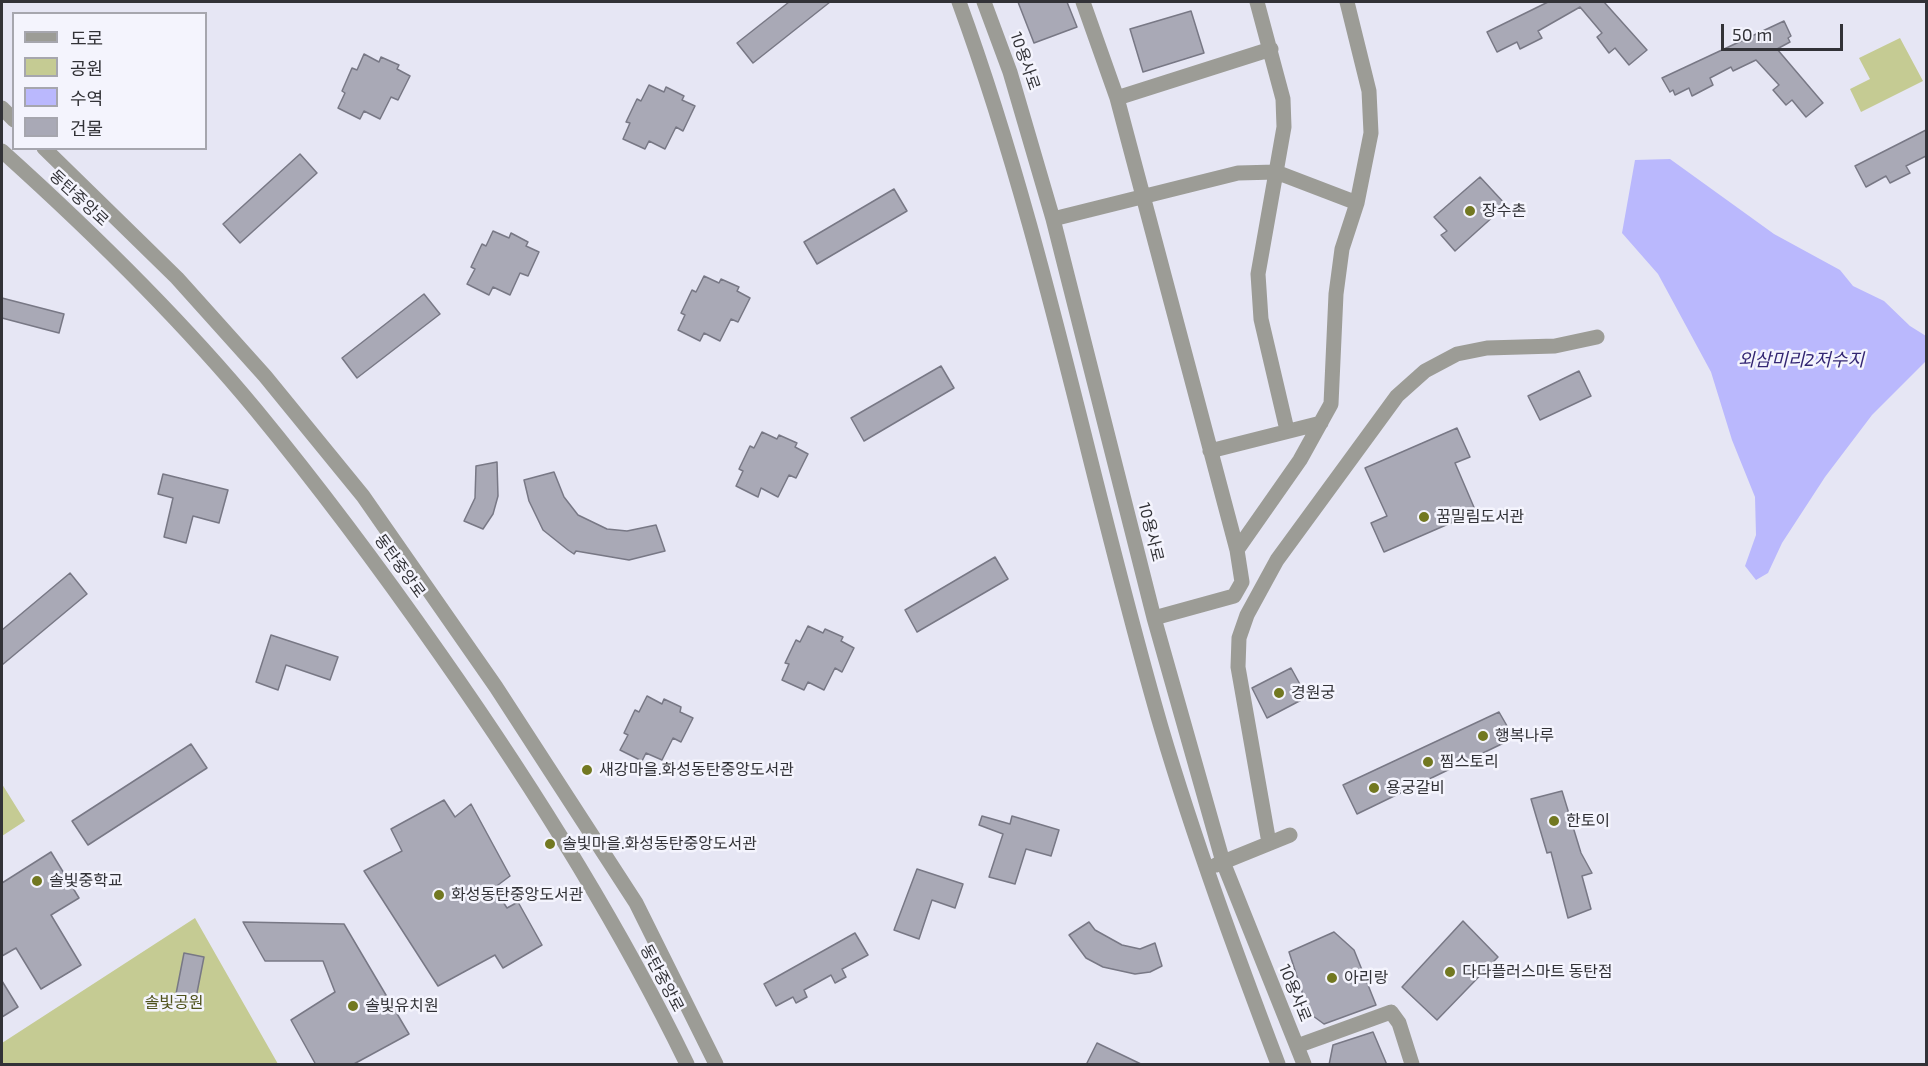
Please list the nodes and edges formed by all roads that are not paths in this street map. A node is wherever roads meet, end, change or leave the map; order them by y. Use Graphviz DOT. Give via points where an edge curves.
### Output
graph roads {
  1 [pos="959,2"];
  2 [pos="984,2"];
  3 [pos="1083,2"];
  4 [pos="1257,2"];
  5 [pos="1347,2"];
  6 [pos="1271,49"];
  7 [pos="1117,98"];
  8 [pos="46,150"];
  9 [pos="2,151"];
  10 [pos="1276,172"];
  11 [pos="1142,195"];
  12 [pos="1357,203"];
  13 [pos="1053,219"];
  14 [pos="1597,337"];
  15 [pos="1321,423"];
  16 [pos="1287,430"];
  17 [pos="1210,451"];
  18 [pos="1237,550"];
  19 [pos="1154,618"];
  20 [pos="1290,835"];
  21 [pos="1269,843"];
  22 [pos="1223,862"];
  23 [pos="1205,869"];
  24 [pos="1297,1046"];
  25 [pos="687,1065"];
  26 [pos="716,1065"];
  27 [pos="1278,1065"];
  28 [pos="1304,1065"];
  29 [pos="1412,1065"];
  1 -- 23 [label="street" via="1007,141 1152,693"];
  2 -- 13 [label="street, 10용사로" via="1010,72"];
  3 -- 7 [label="street"];
  4 -- 6 [label="street"];
  5 -- 12 [label="street" via="1371,111 1371,133"];
  6 -- 7 [label="street"];
  6 -- 10 [label="street" via="1284,127"];
  7 -- 11 [label="street"];
  8 -- 26 [label="street, 동탄중앙로" via="177,278 265,376 363,496 496,687 636,903"];
  9 -- 25 [label="street, 동탄중앙로" via="92,234 200,346 373,558 542,804 623,941"];
  10 -- 11 [label="street" via="1238,173"];
  10 -- 12 [label="street"];
  10 -- 16 [label="street" via="1258,274 1261,319"];
  11 -- 13 [label="street"];
  11 -- 17 [label="street"];
  12 -- 15 [label="street" via="1342,249 1331,404"];
  13 -- 19 [label="street, 10용사로"];
  14 -- 21 [label="street" via="1555,346 1487,348 1456,354 1425,371 1376,422 1277,560 1247,615 1239,638 1238,667"];
  15 -- 16 [label="street"];
  15 -- 18 [label="street"];
  16 -- 17 [label="street"];
  17 -- 18 [label="street"];
  18 -- 19 [label="street" via="1242,582 1234,596"];
  19 -- 22 [label="street, 10용사로"];
  20 -- 21 [label="street"];
  21 -- 22 [label="street"];
  22 -- 23 [label="street"];
  22 -- 24 [label="street, 10용사로"];
  23 -- 27 [label="street"];
  24 -- 28 [label="street, 10용사로"];
  24 -- 29 [label="street" via="1391,1012 1399,1023"];
}
